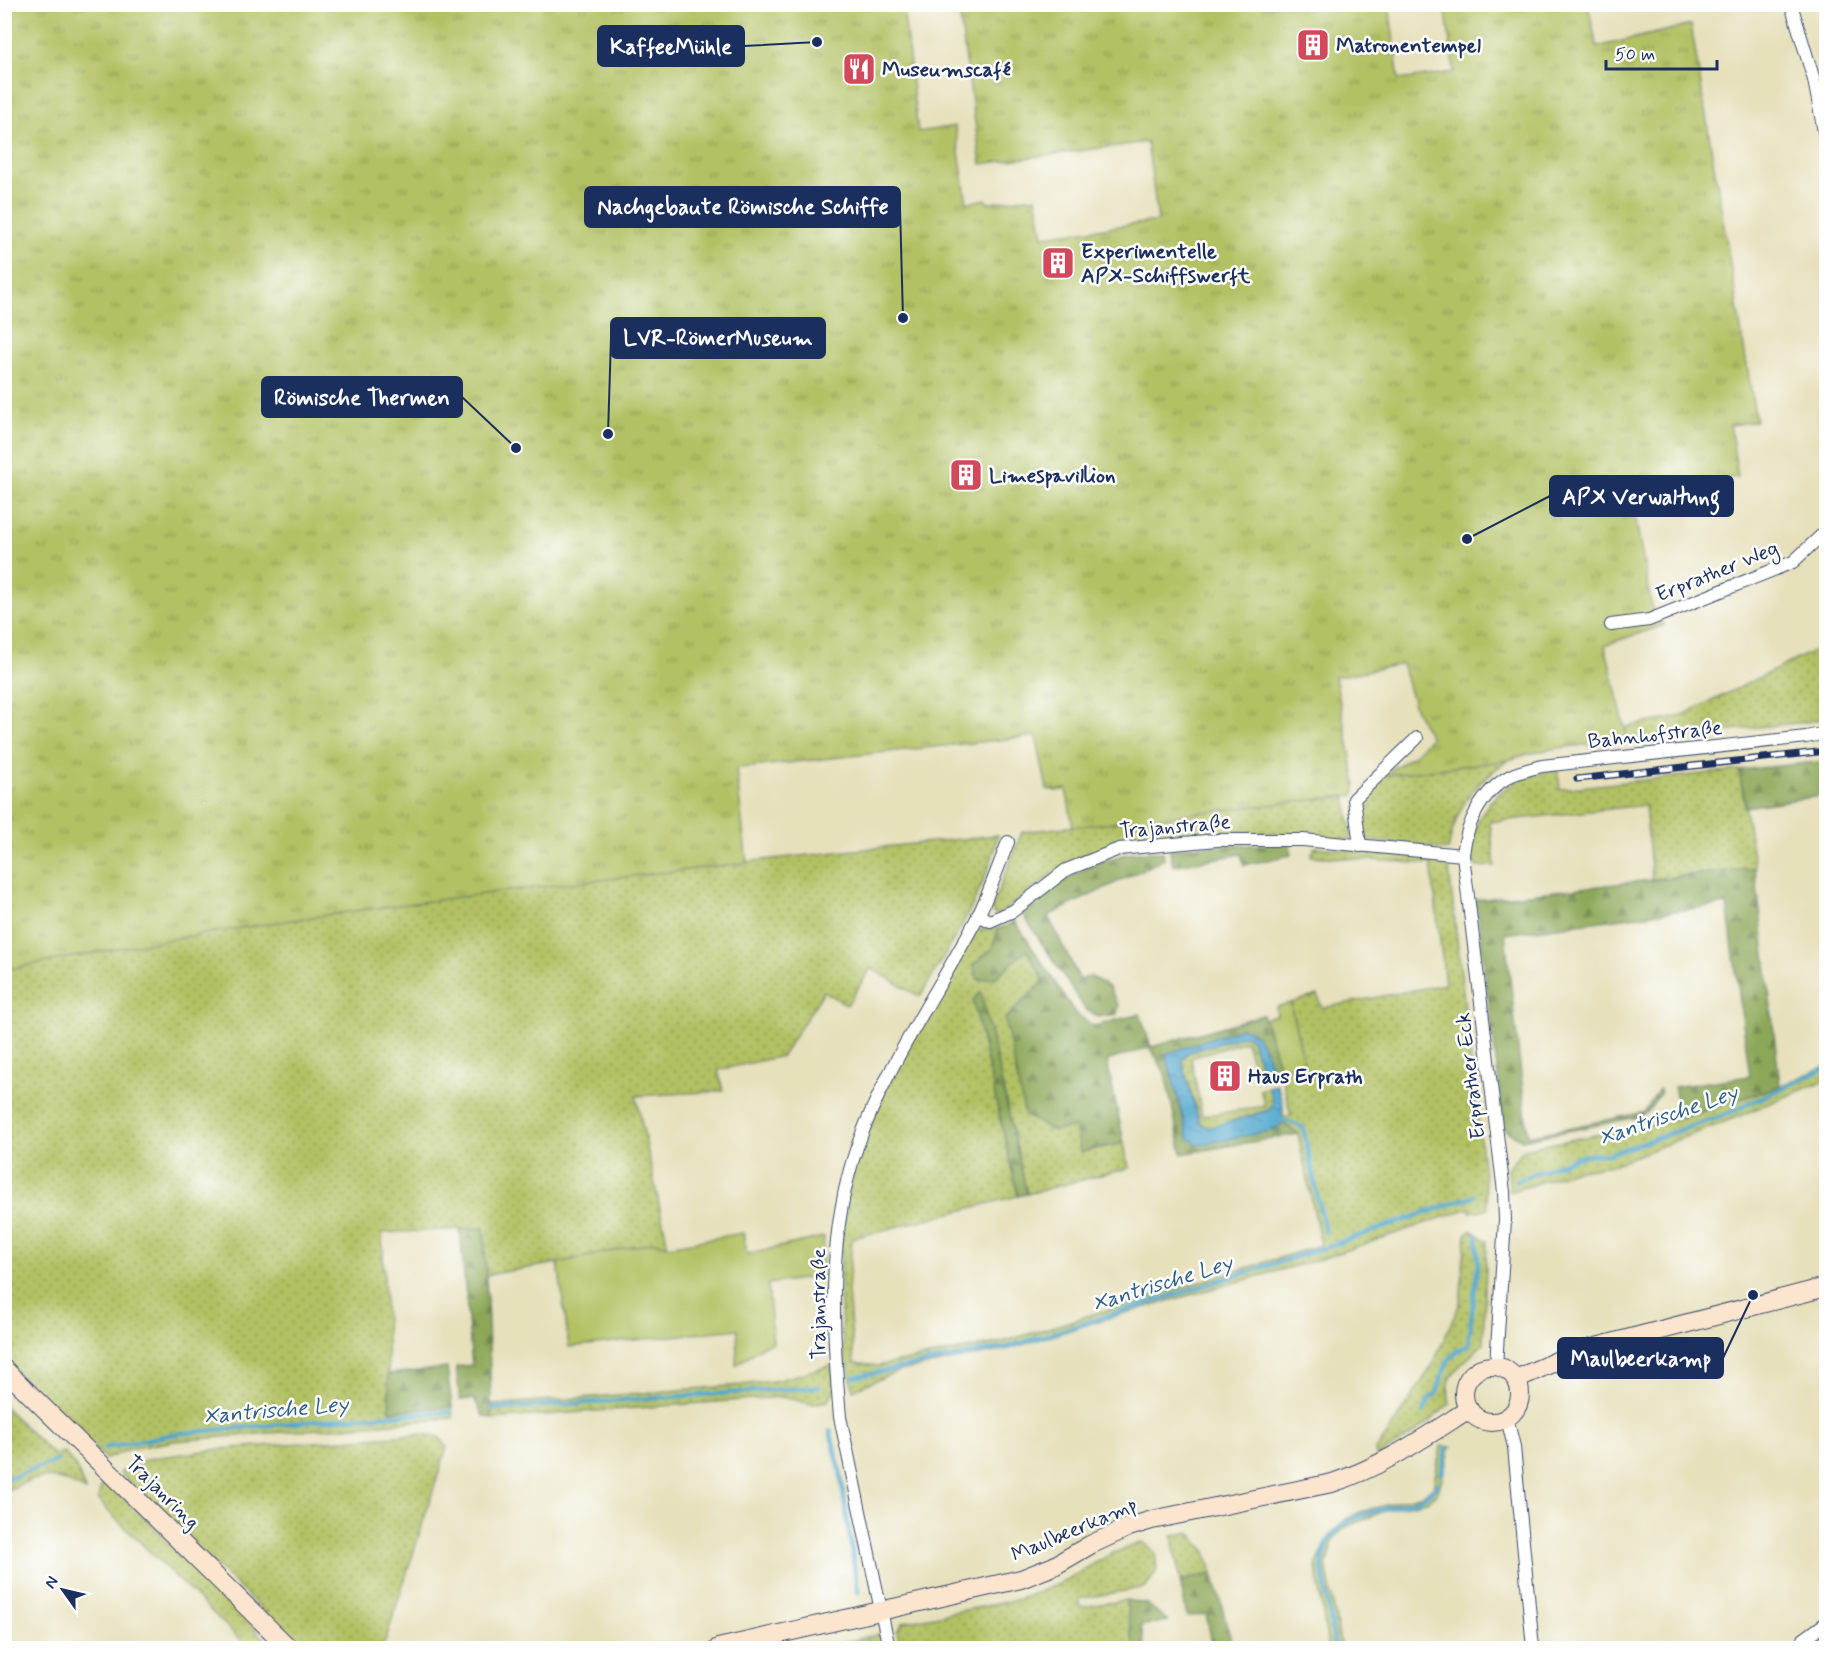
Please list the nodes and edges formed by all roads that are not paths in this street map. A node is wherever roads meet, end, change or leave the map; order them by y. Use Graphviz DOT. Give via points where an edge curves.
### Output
graph roads {
  1 [pos="1791,4"];
  2 [pos="1827,142"];
  3 [pos="1827,531"];
  4 [pos="1611,625"];
  5 [pos="1827,733"];
  6 [pos="1417,738"];
  7 [pos="1493,790"];
  8 [pos="1008,842"];
  9 [pos="1360,846"];
  10 [pos="1463,855"];
  11 [pos="978,915"];
  12 [pos="1827,1287"];
  13 [pos="1496,1366"];
  14 [pos="4,1369"];
  15 [pos="1516,1379"];
  16 [pos="1469,1409"];
  17 [pos="1507,1418"];
  18 [pos="882,1610"];
  19 [pos="1827,1623"];
  20 [pos="1804,1639"];
  21 [pos="289,1648"];
  22 [pos="718,1648"];
  23 [pos="889,1648"];
  24 [pos="1533,1648"];
  1 -- 2 [label="street" via="1814,80"];
  3 -- 4 [label="street, Erprather Weg" via="1793,562 1649,620"];
  5 -- 7 [label="street, Bahnhofstraße" via="1542,766 1509,777"];
  6 -- 9 [label="street" via="1354,799"];
  7 -- 10 [label="street, Erprather Eck" via="1471,820"];
  8 -- 11 [label="street, Trajanstraße"];
  9 -- 10 [label="street, Trajanstraße"];
  9 -- 11 [label="street, Trajanstraße" via="1303,840 1217,840 1119,849 1066,870 1013,911 990,921"];
  10 -- 13 [label="street, Erprather Eck" via="1504,1192"];
  11 -- 18 [label="street, Trajanstraße" via="902,1047 873,1106 857,1149 838,1231 834,1272 840,1417"];
  12 -- 15 [label="street" via="1576,1352"];
  13 -- 15 [label="street"];
  13 -- 16 [label="street" via="1486,1366 1469,1379 1465,1389"];
  14 -- 21 [label="street, Trajanring"];
  15 -- 17 [label="street" via="1520,1400"];
  16 -- 17 [label="street" via="1487,1421"];
  16 -- 18 [label="street, Maulbeerkamp" via="1360,1474 1152,1520 1110,1534 1054,1566 1021,1578"];
  17 -- 24 [label="street" via="1514,1447"];
  18 -- 22 [label="street, Maulbeerkamp"];
  18 -- 23 [label="street, Trajanstraße"];
  19 -- 20 [label="street"];
}
